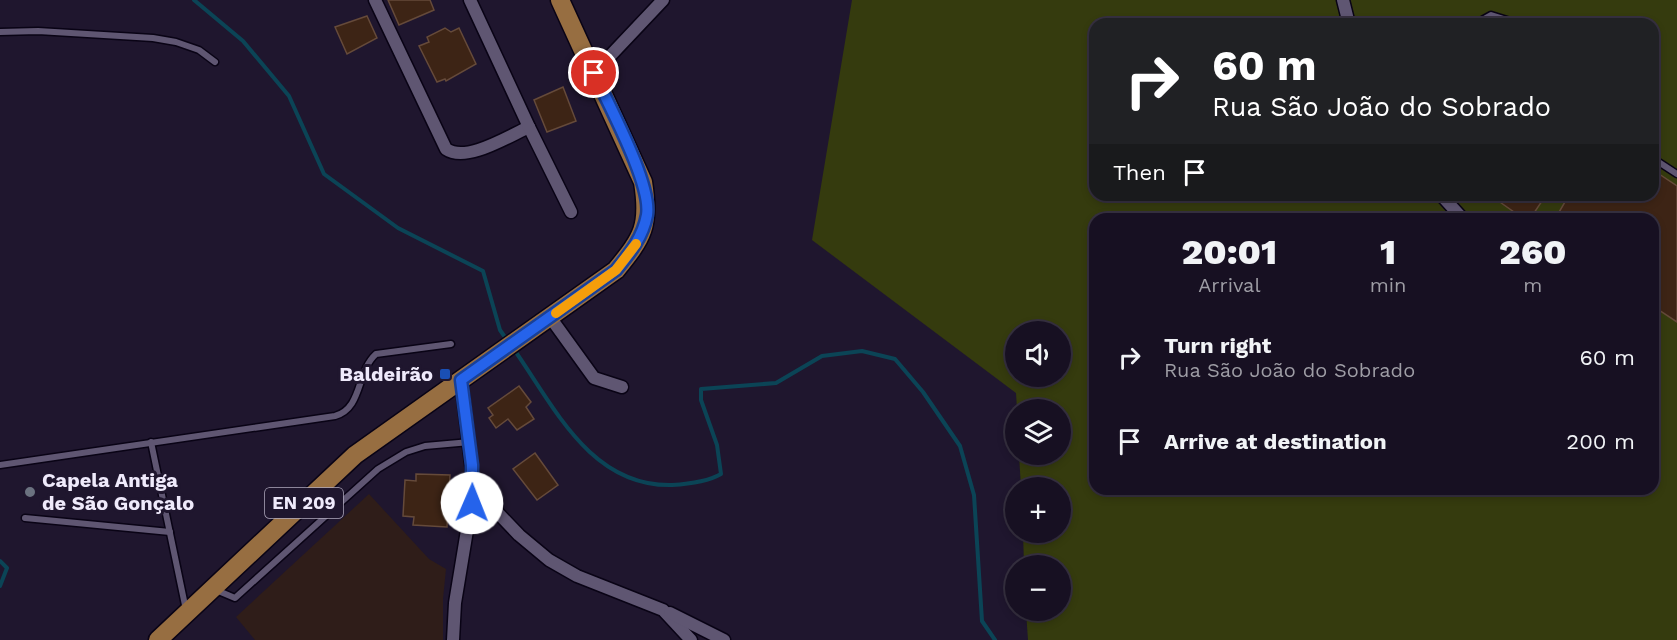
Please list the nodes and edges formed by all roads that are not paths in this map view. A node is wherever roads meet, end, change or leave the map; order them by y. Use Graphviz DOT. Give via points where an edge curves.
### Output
graph roads {
  1 [pos="375,0"];
  2 [pos="470,0"];
  3 [pos="560,0"];
  4 [pos="663,0"];
  5 [pos="1343,0"];
  6 [pos="1350,18"];
  7 [pos="1486,18"];
  8 [pos="1501,18"];
  9 [pos="0,32"];
  10 [pos="215,62"];
  11 [pos="594,73"];
  12 [pos="528,127"];
  13 [pos="1659,162"];
  14 [pos="1677,174"];
  15 [pos="1446,201"];
  16 [pos="571,212"];
  17 [pos="1458,213"];
  18 [pos="550,317"];
  19 [pos="452,344"];
  20 [pos="461,380"];
  21 [pos="622,387"];
  22 [pos="151,442"];
  23 [pos="470,442"];
  24 [pos="0,465"];
  25 [pos="474,488"];
  26 [pos="25,518"];
  27 [pos="170,532"];
  28 [pos="212,589"];
  29 [pos="663,610"];
  30 [pos="187,613"];
  31 [pos="159,640"];
  32 [pos="453,640"];
  33 [pos="691,640"];
  34 [pos="724,640"];
  1 -- 12 [label="street" via="446,149 465,155"];
  2 -- 12 [label="street"];
  3 -- 11 [label="main road, EN 209"];
  4 -- 11 [label="street"];
  5 -- 6 [label="street"];
  7 -- 8 [label="lane"];
  9 -- 10 [label="lane" via="153,38 199,50"];
  11 -- 18 [label="main road, EN 209" via="643,183 648,212 643,231 616,270"];
  12 -- 16 [label="street"];
  13 -- 14 [label="lane"];
  15 -- 17 [label="street"];
  18 -- 20 [label="main road, EN 209"];
  18 -- 21 [label="street" via="594,378"];
  19 -- 22 [label="lane" via="376,354 367,362 355,400 345,413"];
  20 -- 23 [label="street"];
  20 -- 28 [label="main road, EN 209" via="355,455"];
  22 -- 24 [label="lane"];
  22 -- 27 [label="lane"];
  23 -- 25 [label="street"];
  23 -- 28 [label="lane" via="406,452 378,469 235,598"];
  25 -- 29 [label="street" via="549,561"];
  25 -- 32 [label="street" via="455,603"];
  26 -- 27 [label="lane"];
  27 -- 30 [label="lane"];
  28 -- 30 [label="main road, EN 209"];
  29 -- 33 [label="street"];
  29 -- 34 [label="street"];
  30 -- 31 [label="main road, EN 209"];
}
